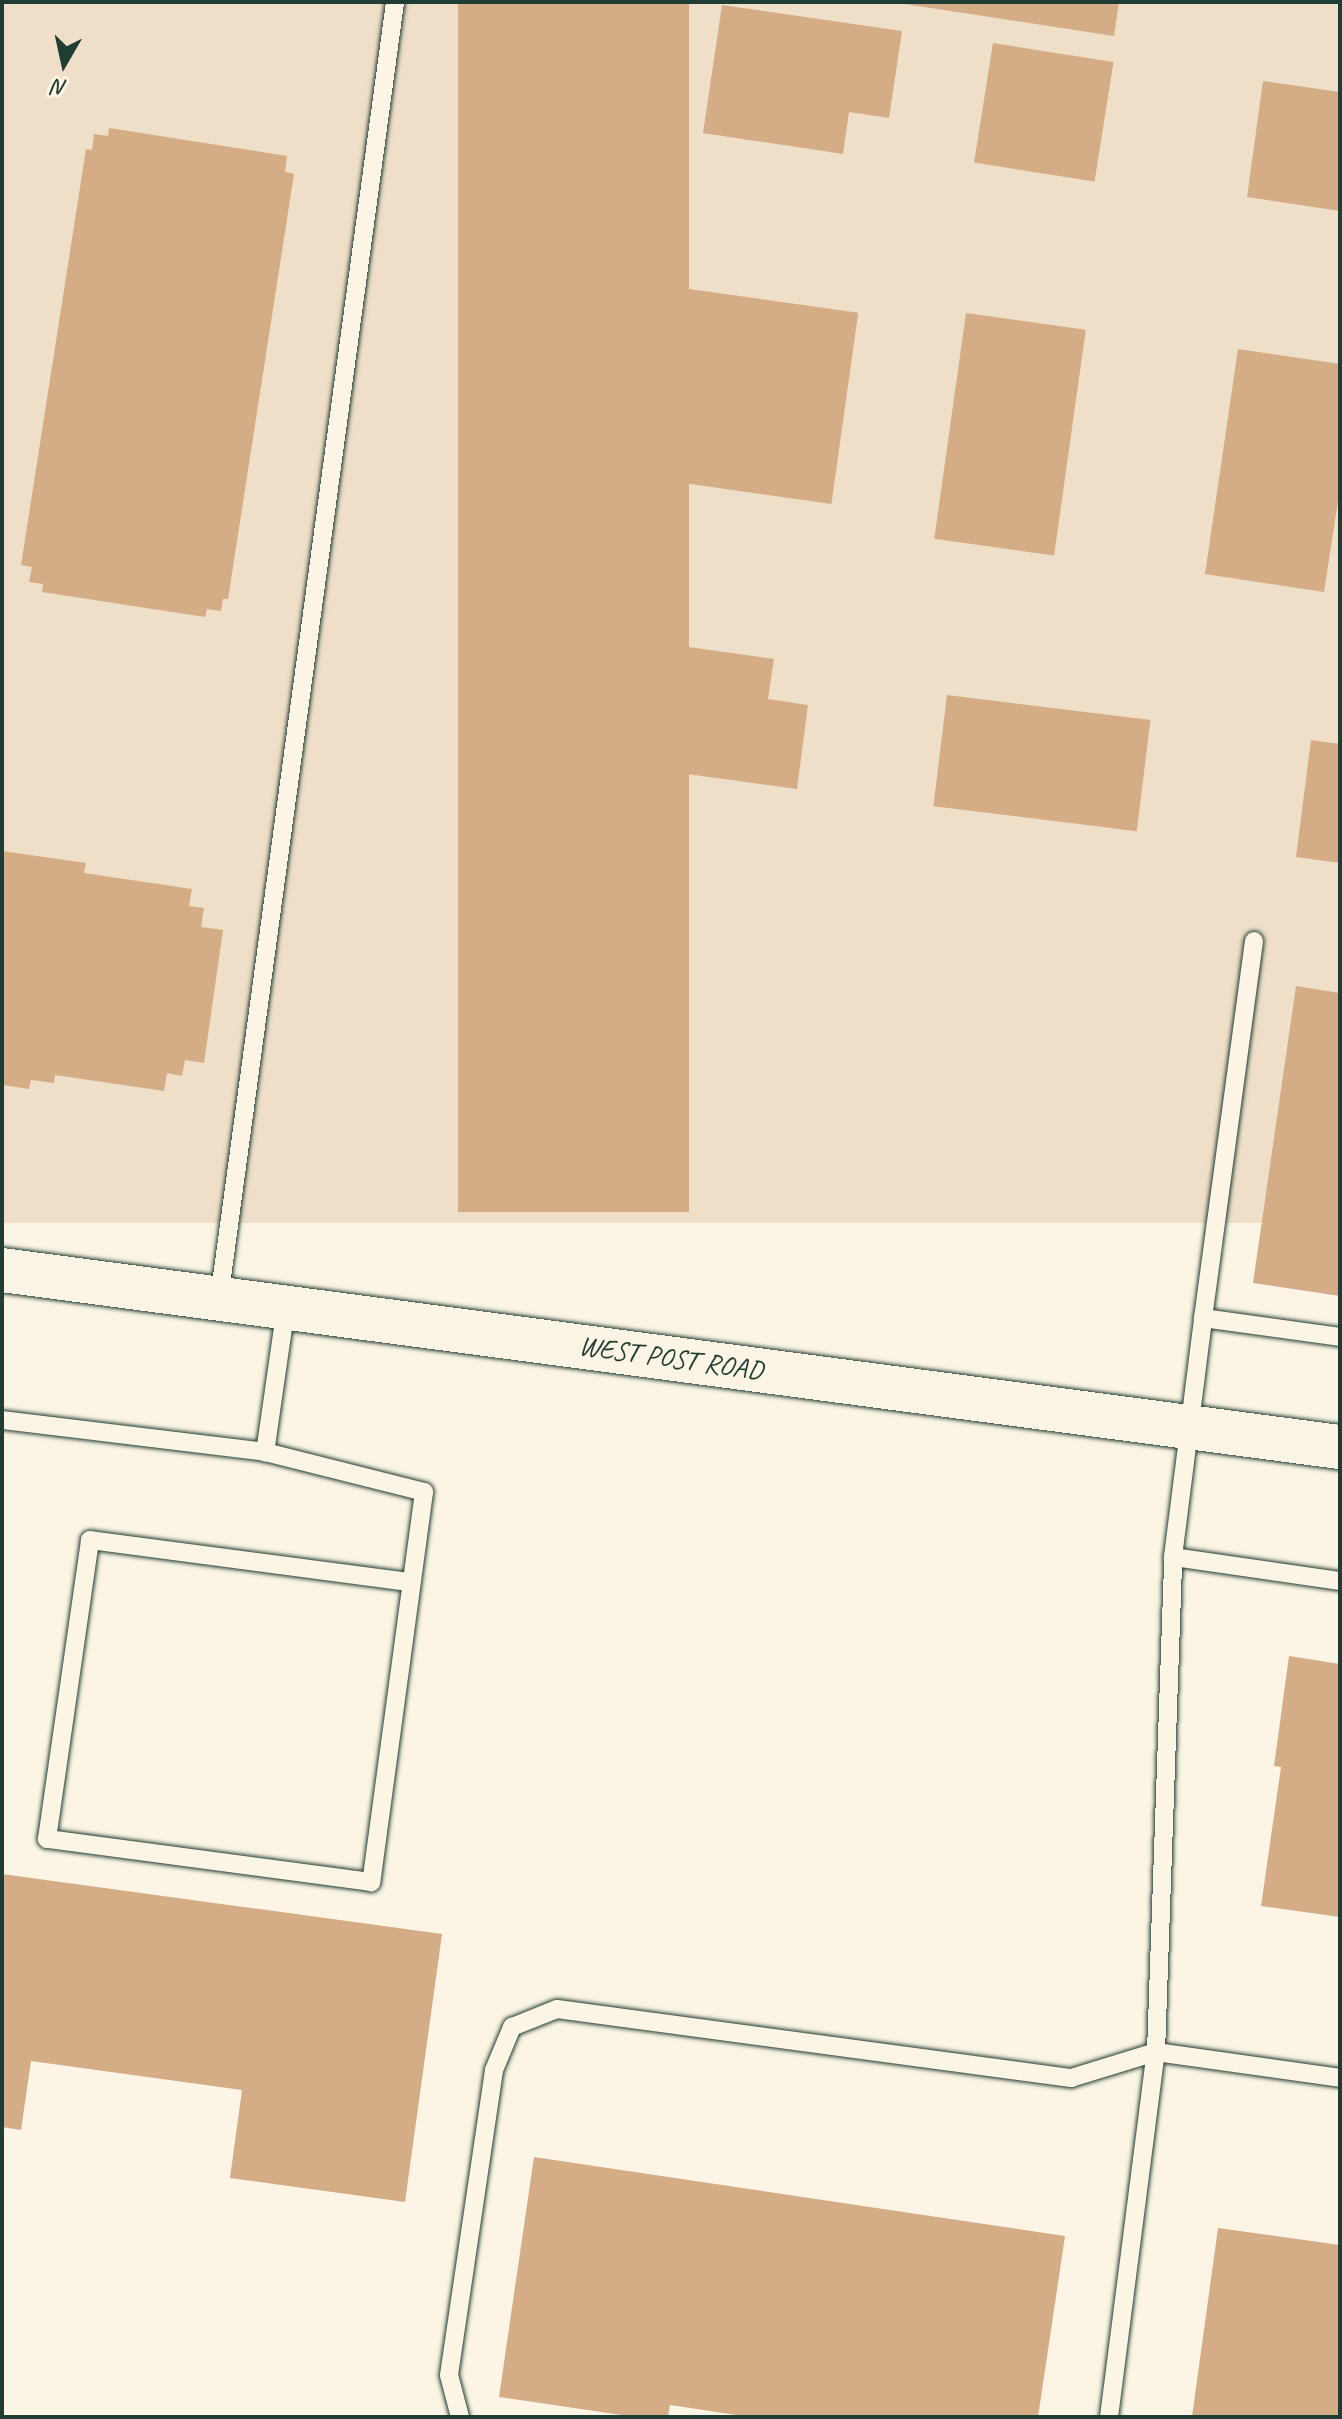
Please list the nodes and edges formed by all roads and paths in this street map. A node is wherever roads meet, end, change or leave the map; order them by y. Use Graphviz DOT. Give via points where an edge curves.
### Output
graph roads {
  1 [pos="395,2"];
  2 [pos="1254,941"];
  3 [pos="2,1270"];
  4 [pos="219,1299"];
  5 [pos="286,1307"];
  6 [pos="1203,1318"];
  7 [pos="1340,1337"];
  8 [pos="2,1420"];
  9 [pos="1190,1427"];
  10 [pos="1340,1447"];
  11 [pos="265,1452"];
  12 [pos="1173,1557"];
  13 [pos="1340,1581"];
  14 [pos="411,1582"];
  15 [pos="1156,2052"];
  16 [pos="1340,2078"];
  17 [pos="460,2417"];
  18 [pos="1109,2417"];
  1 -- 4 [label="lane"];
  2 -- 6 [label="lane"];
  3 -- 4 [label="street, WEST POST ROAD"];
  4 -- 5 [label="street, WEST POST ROAD"];
  5 -- 9 [label="street, WEST POST ROAD"];
  5 -- 11 [label="lane"];
  6 -- 7 [label="lane"];
  6 -- 9 [label="lane"];
  8 -- 11 [label="lane"];
  9 -- 10 [label="street, WEST POST ROAD"];
  9 -- 12 [label="lane"];
  11 -- 14 [label="lane" via="424,1492"];
  12 -- 13 [label="lane"];
  12 -- 15 [label="lane"];
  14 -- 14 [label="lane" via="371,1882 47,1839 90,1540"];
  15 -- 16 [label="lane"];
  15 -- 17 [label="lane" via="1071,2078 557,2009 512,2027 494,2070 449,2375"];
  15 -- 18 [label="lane"];
}
